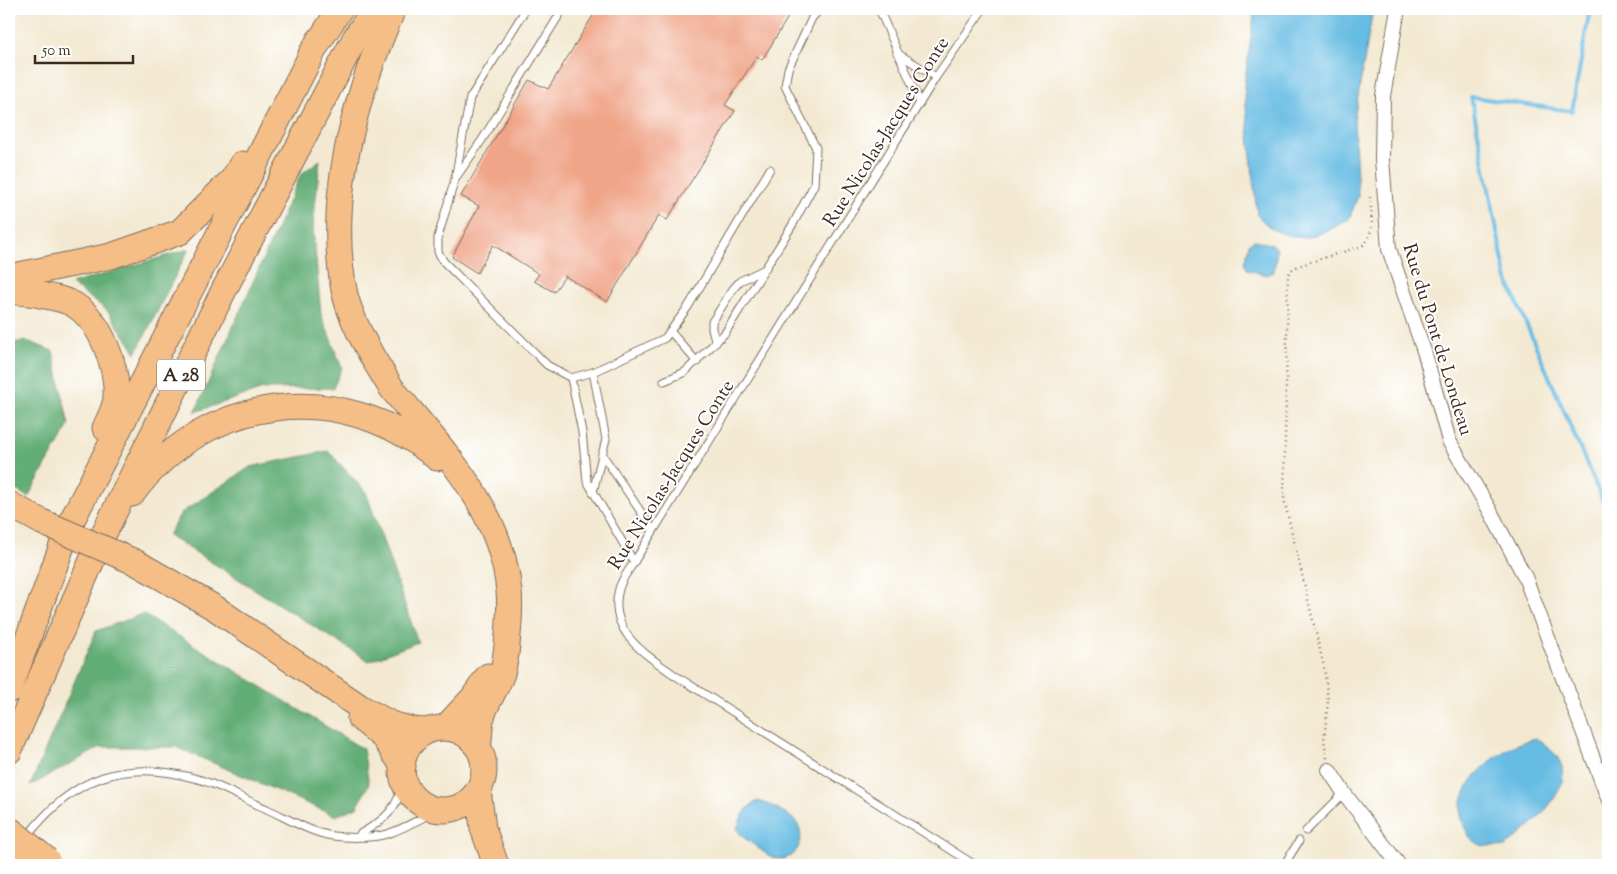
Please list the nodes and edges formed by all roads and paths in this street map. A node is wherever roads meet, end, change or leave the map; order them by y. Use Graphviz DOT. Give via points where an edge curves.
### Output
graph roads {
  1 [pos="340,9"];
  2 [pos="374,9"];
  3 [pos="393,9"];
  4 [pos="526,9"];
  5 [pos="563,9"];
  6 [pos="820,9"];
  7 [pos="879,9"];
  8 [pos="983,9"];
  9 [pos="1398,9"];
  10 [pos="319,40"];
  11 [pos="896,52"];
  12 [pos="936,77"];
  13 [pos="920,103"];
  14 [pos="770,169"];
  15 [pos="455,179"];
  16 [pos="1370,189"];
  17 [pos="766,269"];
  18 [pos="9,276"];
  19 [pos="9,292"];
  20 [pos="670,331"];
  21 [pos="716,343"];
  22 [pos="697,362"];
  23 [pos="593,372"];
  24 [pos="570,378"];
  25 [pos="664,381"];
  26 [pos="602,454"];
  27 [pos="593,493"];
  28 [pos="9,504"];
  29 [pos="9,520"];
  30 [pos="70,524"];
  31 [pos="39,527"];
  32 [pos="653,530"];
  33 [pos="103,535"];
  34 [pos="634,562"];
  35 [pos="133,569"];
  36 [pos="9,690"];
  37 [pos="436,729"];
  38 [pos="478,748"];
  39 [pos="9,751"];
  40 [pos="1329,770"];
  41 [pos="403,773"];
  42 [pos="478,790"];
  43 [pos="1344,793"];
  44 [pos="1608,798"];
  45 [pos="448,808"];
  46 [pos="9,829"];
  47 [pos="1306,831"];
  48 [pos="358,836"];
  49 [pos="1299,841"];
  50 [pos="9,854"];
  51 [pos="9,860"];
  52 [pos="51,862"];
  53 [pos="22,865"];
  54 [pos="487,865"];
  55 [pos="496,865"];
  56 [pos="975,865"];
  57 [pos="1284,865"];
  58 [pos="1399,865"];
  1 -- 10 [label="highway, A 28"];
  2 -- 33 [label="highway, A 28" via="355,38 224,288"];
  3 -- 38 [label="highway" via="372,57 347,150 338,229 344,291 362,339 391,388 471,486 490,519 503,560 509,593 506,645 502,674 481,722"];
  4 -- 15 [label="lane" via="470,98"];
  5 -- 15 [label="lane"];
  6 -- 17 [label="lane" via="812,18 788,69 786,86 816,148 814,185"];
  7 -- 11 [label="lane"];
  8 -- 12 [label="lane, Rue Nicolas-Jacques Conte"];
  9 -- 44 [label="street, Rue du Pont de Londeau" via="1383,96 1382,159 1389,249 1425,354 1449,441 1525,577"];
  10 -- 18 [label="highway" via="233,179 180,232 110,256"];
  10 -- 30 [label="highway, A 28"];
  11 -- 12 [label="lane"];
  11 -- 13 [label="lane"];
  12 -- 13 [label="lane, Rue Nicolas-Jacques Conte"];
  13 -- 32 [label="lane, Rue Nicolas-Jacques Conte"];
  14 -- 20 [label="lane" via="688,308"];
  15 -- 24 [label="lane" via="438,237 438,252 444,262 547,365"];
  16 -- 40 [label="path" via="1371,234 1367,242 1298,266 1288,277 1284,500 1324,667 1328,701 1324,740"];
  17 -- 21 [label="lane"];
  17 -- 21 [label="lane" via="740,281 733,289 712,322"];
  19 -- 30 [label="highway" via="42,295 76,305 101,334 114,369 116,400"];
  20 -- 22 [label="lane"];
  20 -- 23 [label="lane" via="665,338"];
  21 -- 22 [label="lane"];
  22 -- 25 [label="lane"];
  23 -- 24 [label="lane"];
  23 -- 26 [label="lane" via="606,439"];
  24 -- 27 [label="lane" via="582,432 587,482"];
  26 -- 27 [label="lane"];
  26 -- 32 [label="lane"];
  27 -- 34 [label="lane"];
  28 -- 31 [label="highway"];
  29 -- 31 [label="highway"];
  30 -- 36 [label="highway, A 28"];
  31 -- 35 [label="highway"];
  32 -- 34 [label="lane, Rue Nicolas-Jacques Conte"];
  33 -- 37 [label="highway" via="138,487 174,449 219,422 270,407 322,406 373,418 419,443 444,464 472,504 485,532 498,589 496,649 488,677 473,698"];
  33 -- 39 [label="highway, A 28"];
  34 -- 56 [label="lane, Rue Nicolas-Jacques Conte" via="619,588 617,604 620,623 629,640 643,653"];
  35 -- 37 [label="highway" via="215,608 390,724 413,730"];
  35 -- 41 [label="highway" via="365,722 384,738"];
  37 -- 38 [label="highway" via="464,734"];
  37 -- 41 [label="highway" via="410,745"];
  38 -- 42 [label="highway" via="484,769"];
  40 -- 43 [label="street"];
  41 -- 45 [label="highway" via="409,791 418,800 429,807"];
  41 -- 48 [label="lane" via="401,795 391,812"];
  42 -- 45 [label="highway" via="464,804"];
  42 -- 55 [label="highway" via="483,828"];
  43 -- 47 [label="lane"];
  43 -- 58 [label="street"];
  45 -- 48 [label="lane" via="383,835"];
  45 -- 54 [label="highway" via="475,838"];
  46 -- 52 [label="highway, bridge"];
  48 -- 51 [label="lane" via="333,836 307,827 203,780 170,772 136,769 104,776 78,788 53,806"];
  49 -- 57 [label="lane"];
  50 -- 53 [label="highway, bridge"];
}
